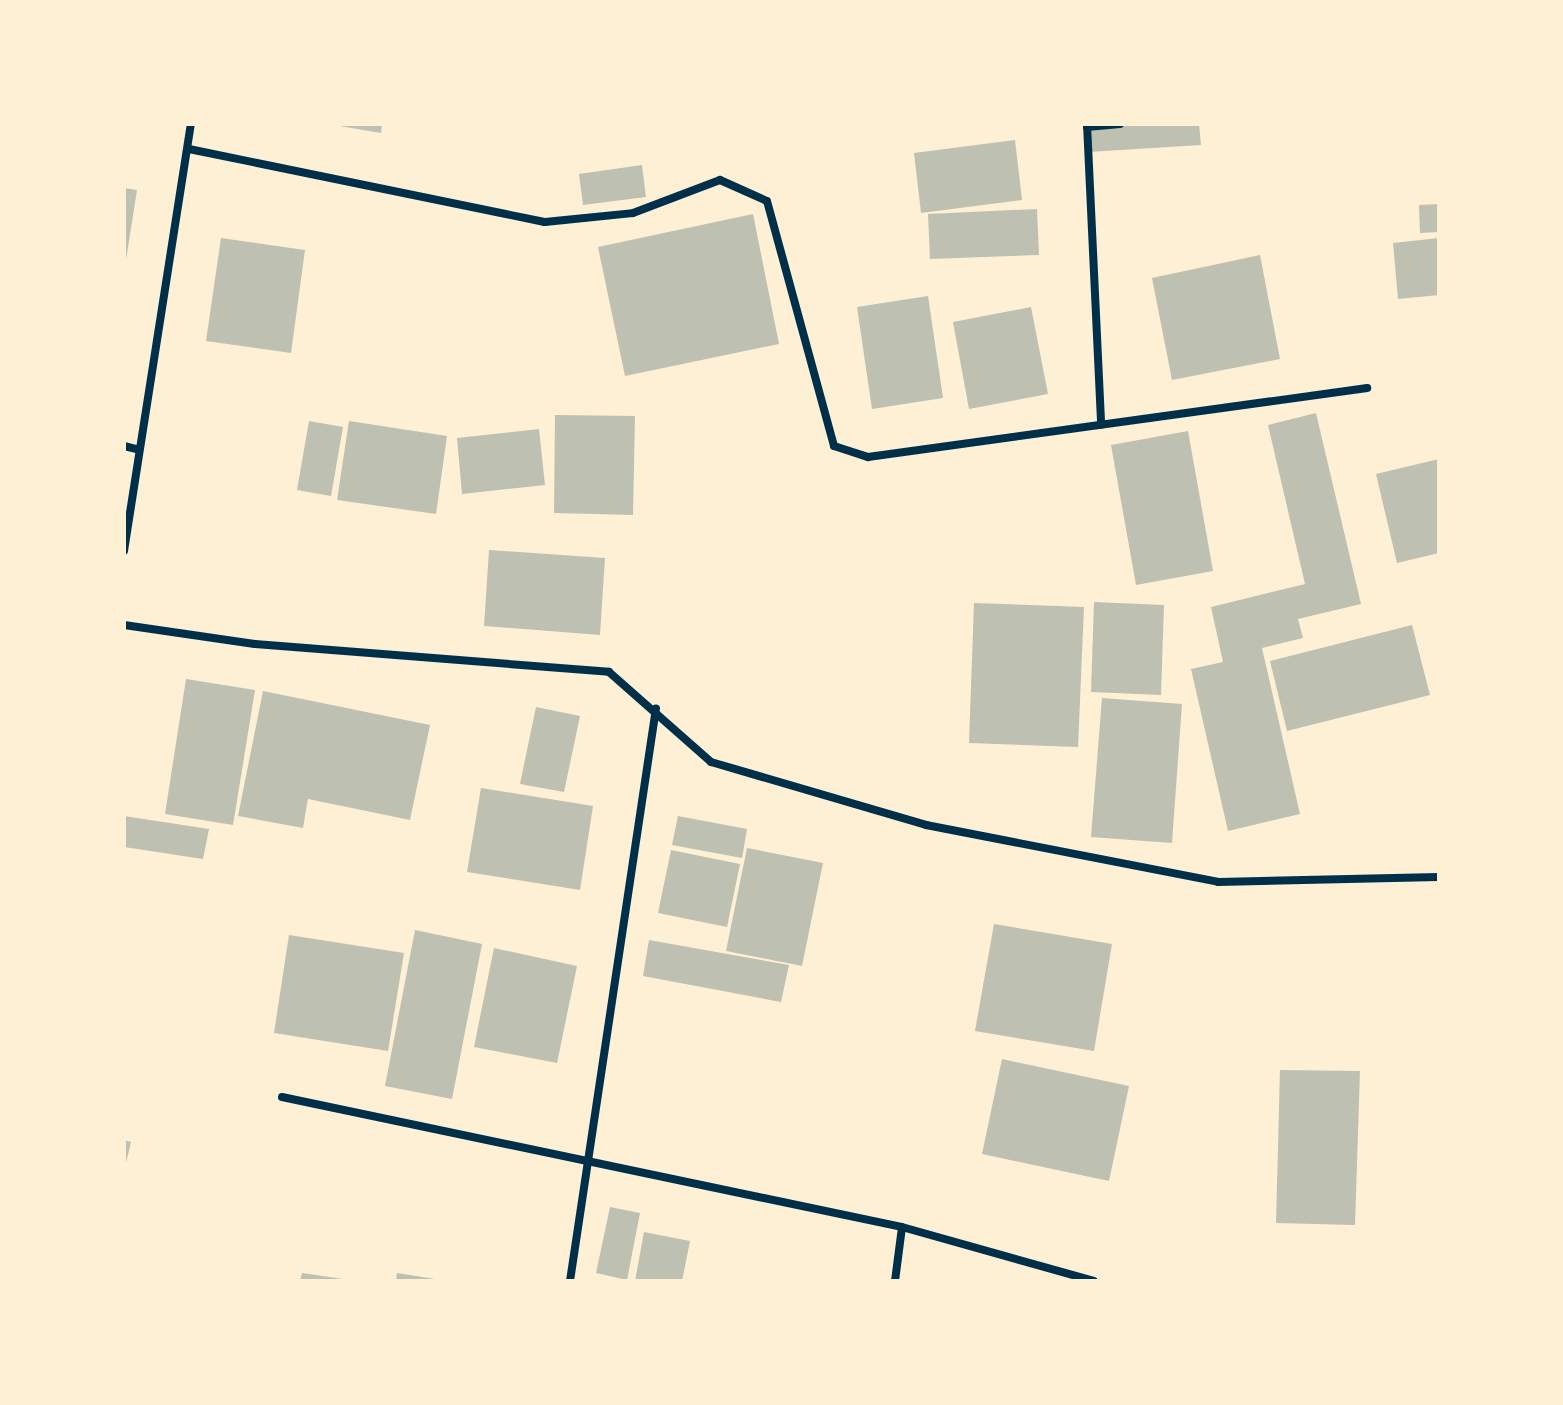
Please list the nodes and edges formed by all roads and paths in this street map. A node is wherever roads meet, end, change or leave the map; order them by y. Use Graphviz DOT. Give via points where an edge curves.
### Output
graph roads {
  1 [pos="191,124"];
  2 [pos="1120,124"];
  3 [pos="1087,125"];
  4 [pos="189,149"];
  5 [pos="1367,388"];
  6 [pos="1101,425"];
  7 [pos="124,446"];
  8 [pos="136,449"];
  9 [pos="124,551"];
  10 [pos="124,625"];
  11 [pos="656,708"];
  12 [pos="1439,877"];
  13 [pos="282,1097"];
  14 [pos="591,1162"];
  15 [pos="902,1227"];
  16 [pos="570,1281"];
  17 [pos="895,1281"];
  18 [pos="1094,1281"];
  1 -- 4 [label="street"];
  2 -- 3 [label="street"];
  3 -- 6 [label="street"];
  4 -- 6 [label="street" via="545,222 633,213 720,180 767,201 834,446 868,457"];
  4 -- 8 [label="street"];
  5 -- 6 [label="street"];
  7 -- 8 [label="street"];
  8 -- 9 [label="street"];
  10 -- 11 [label="street" via="255,644 609,672"];
  11 -- 12 [label="street" via="711,762 926,825 1218,882"];
  11 -- 14 [label="street"];
  13 -- 14 [label="street"];
  14 -- 15 [label="street"];
  14 -- 16 [label="street"];
  15 -- 17 [label="street"];
  15 -- 18 [label="street"];
}
